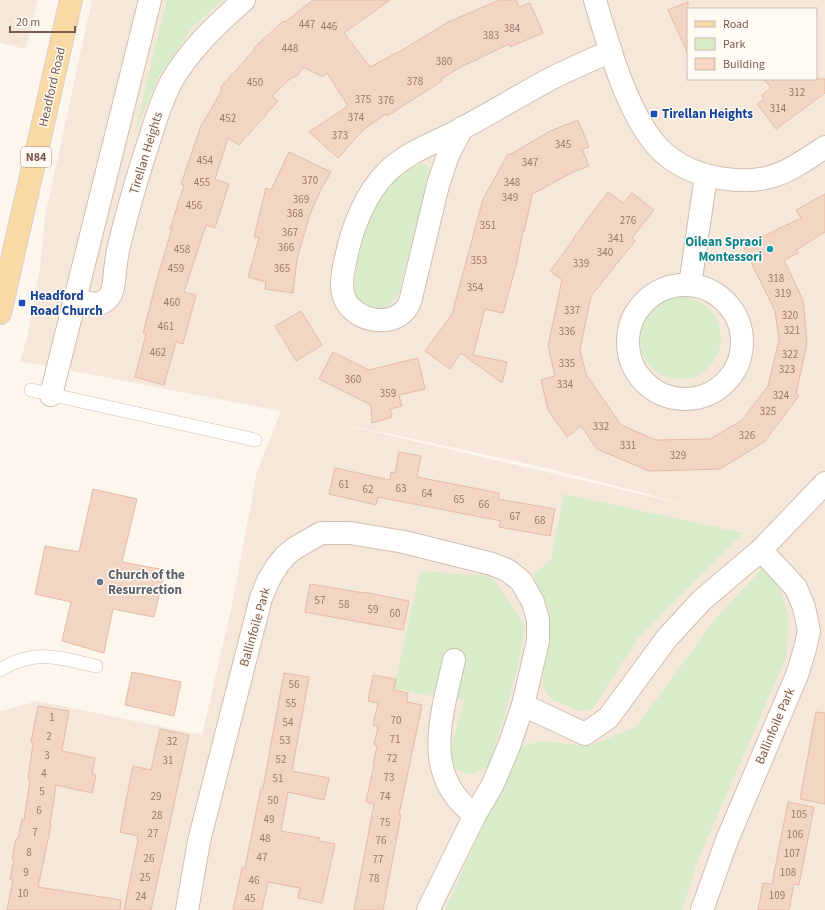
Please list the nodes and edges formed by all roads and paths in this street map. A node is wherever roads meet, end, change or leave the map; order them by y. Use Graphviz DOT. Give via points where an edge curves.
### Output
graph roads {
  1 [pos="71,0"];
  2 [pos="150,0"];
  3 [pos="244,0"];
  4 [pos="595,0"];
  5 [pos="611,51"];
  6 [pos="462,128"];
  7 [pos="825,147"];
  8 [pos="706,176"];
  9 [pos="690,285"];
  10 [pos="76,299"];
  11 [pos="0,313"];
  12 [pos="41,392"];
  13 [pos="255,440"];
  14 [pos="825,483"];
  15 [pos="761,550"];
  16 [pos="454,660"];
  17 [pos="96,666"];
  18 [pos="0,670"];
  19 [pos="523,705"];
  20 [pos="476,815"];
  21 [pos="187,910"];
  22 [pos="428,910"];
  23 [pos="702,910"];
  1 -- 11 [label="main road, Headford Road / N84"];
  2 -- 10 [label="street"];
  3 -- 10 [label="street, Tirellan Heights" via="217,24 184,62 161,104 138,173 120,243 111,294 100,304"];
  4 -- 5 [label="street"];
  5 -- 6 [label="street" via="552,78"];
  5 -- 8 [label="street" via="636,113 656,145 682,166"];
  6 -- 6 [label="street" via="448,155 438,185 407,308 397,316 382,321 365,318 346,303 342,294 349,244 363,207 388,171 406,157"];
  7 -- 8 [label="street" via="786,172 762,180 738,181"];
  8 -- 9 [label="street"];
  9 -- 9 [label="street" via="708,289 723,299 735,313 741,330 742,349 737,367 726,382 711,393 694,398 675,398 657,392 642,380 632,363 628,345 630,325 639,308 653,295 670,287"];
  10 -- 12 [label="street"];
  12 -- 13 [label="lane"];
  14 -- 15 [label="street"];
  15 -- 19 [label="street" via="702,600 667,638 608,718 585,734"];
  15 -- 23 [label="street, Ballinfoile Park" via="796,588 804,607 809,631 797,675 727,840"];
  16 -- 20 [label="street" via="440,727 439,753 450,787 464,807"];
  17 -- 18 [label="lane" via="50,657 16,662"];
  19 -- 20 [label="street, Ballinfoile Park" via="493,784"];
  19 -- 21 [label="street, Ballinfoile Park" via="538,641 538,620 533,602 521,581 508,570 422,546 350,533 321,533 295,548 277,566 261,598 199,841"];
  20 -- 22 [label="street, Ballinfoile Park"];
}
